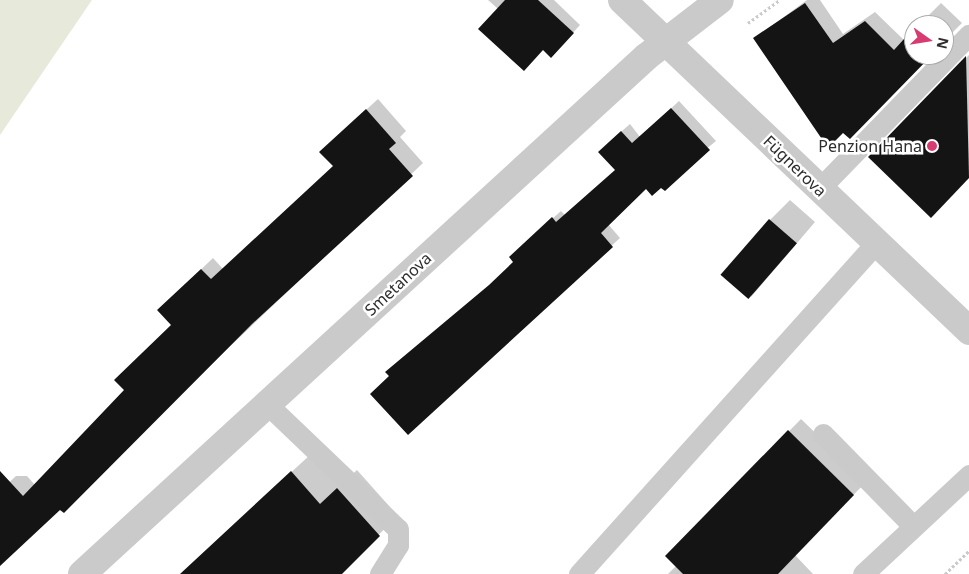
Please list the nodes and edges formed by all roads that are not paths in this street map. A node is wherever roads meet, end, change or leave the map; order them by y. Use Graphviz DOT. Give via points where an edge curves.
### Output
graph roads {
  1 [pos="622,0"];
  2 [pos="720,0"];
  3 [pos="969,35"];
  4 [pos="666,42"];
  5 [pos="819,189"];
  6 [pos="875,244"];
  7 [pos="969,331"];
  8 [pos="268,404"];
  9 [pos="823,434"];
  10 [pos="969,475"];
  11 [pos="912,525"];
  12 [pos="82,574"];
  13 [pos="380,574"];
  14 [pos="579,574"];
  15 [pos="862,574"];
  1 -- 4 [label="street, Fügnerova"];
  2 -- 4 [label="street, Smetanova"];
  3 -- 5 [label="lane"];
  4 -- 5 [label="street, Fügnerova"];
  4 -- 8 [label="street, Smetanova"];
  5 -- 6 [label="street, Fügnerova"];
  6 -- 7 [label="street, Fügnerova"];
  6 -- 14 [label="lane"];
  8 -- 12 [label="street, Smetanova"];
  8 -- 13 [label="lane" via="398,529 398,546"];
  9 -- 11 [label="lane"];
  10 -- 11 [label="lane"];
  11 -- 15 [label="lane"];
}
